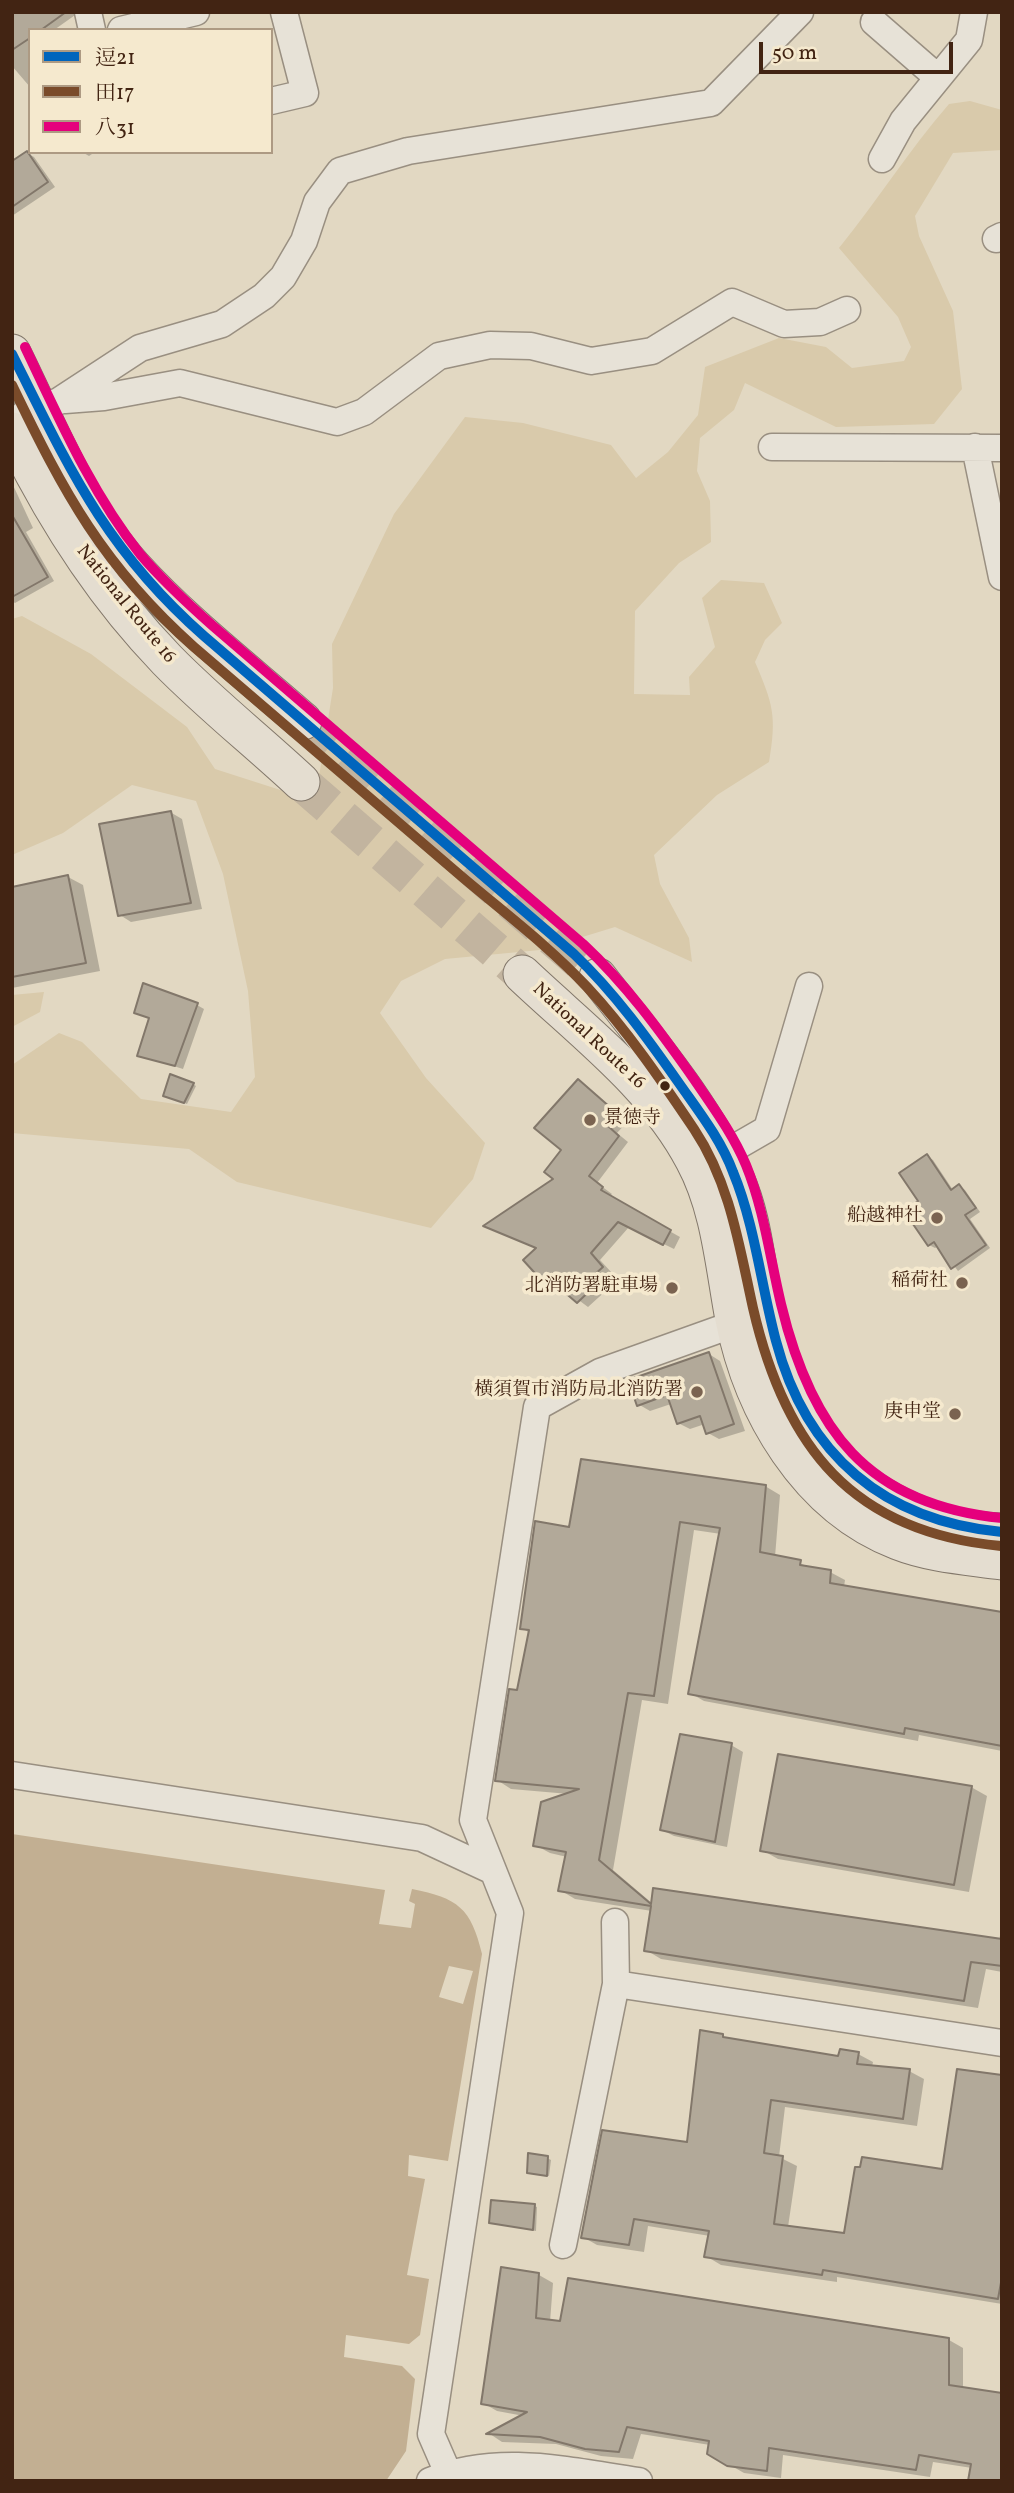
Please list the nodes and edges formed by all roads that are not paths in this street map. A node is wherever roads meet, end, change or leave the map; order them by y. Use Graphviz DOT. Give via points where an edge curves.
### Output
graph roads {
  1 [pos="196,12"];
  2 [pos="284,12"];
  3 [pos="800,12"];
  4 [pos="974,12"];
  5 [pos="874,22"];
  6 [pos="129,28"];
  7 [pos="936,76"];
  8 [pos="273,101"];
  9 [pos="883,159"];
  10 [pos="847,310"];
  11 [pos="12,353"];
  12 [pos="37,409"];
  13 [pos="12,431"];
  14 [pos="772,447"];
  15 [pos="975,447"];
  16 [pos="1002,448"];
  17 [pos="1002,577"];
  18 [pos="221,649"];
  19 [pos="191,681"];
  20 [pos="303,721"];
  21 [pos="301,782"];
  22 [pos="522,974"];
  23 [pos="598,977"];
  24 [pos="809,986"];
  25 [pos="710,1157"];
  26 [pos="751,1318"];
  27 [pos="1002,1532"];
  28 [pos="1002,1561"];
  29 [pos="12,1775"];
  30 [pos="494,1871"];
  31 [pos="615,1922"];
  32 [pos="616,1984"];
  33 [pos="1002,2043"];
  34 [pos="563,2245"];
  35 [pos="439,2477"];
  36 [pos="639,2481"];
  1 -- 6 [label="street"];
  2 -- 8 [label="street" via="305,93"];
  3 -- 12 [label="street" via="711,103 408,151 340,171 317,202 304,241 283,277 264,296 222,324 141,348"];
  4 -- 7 [label="street" via="969,40"];
  5 -- 7 [label="street"];
  7 -- 9 [label="street" via="903,121"];
  10 -- 12 [label="street" via="820,322 784,324 732,302 652,351 591,361 531,346 490,345 439,356 364,412 337,422 180,383"];
  11 -- 12 [label="highway, National Route 16"];
  12 -- 18 [label="highway, National Route 16" via="83,495 132,566"];
  13 -- 19 [label="highway, National Route 16" via="90,566 166,659"];
  14 -- 15 [label="street"];
  15 -- 16 [label="street"];
  15 -- 17 [label="street"];
  18 -- 19 [label="highway"];
  18 -- 20 [label="highway, National Route 16"];
  19 -- 21 [label="highway, National Route 16"];
  22 -- 25 [label="highway, National Route 16"];
  23 -- 25 [label="highway, National Route 16" via="698,1109"];
  24 -- 25 [label="street" via="767,1129"];
  25 -- 26 [label="highway, National Route 16" via="741,1195"];
  26 -- 27 [label="highway, National Route 16" via="806,1421 838,1462 878,1494 911,1512 948,1524"];
  26 -- 28 [label="highway, National Route 16" via="757,1394 779,1439 813,1482 859,1519 897,1541"];
  26 -- 30 [label="street" via="600,1372 537,1407 473,1819"];
  29 -- 30 [label="street" via="422,1838"];
  30 -- 35 [label="street" via="510,1913 431,2434"];
  31 -- 32 [label="street"];
  32 -- 33 [label="street"];
  32 -- 34 [label="street"];
  35 -- 36 [label="street" via="517,2463"];
}
